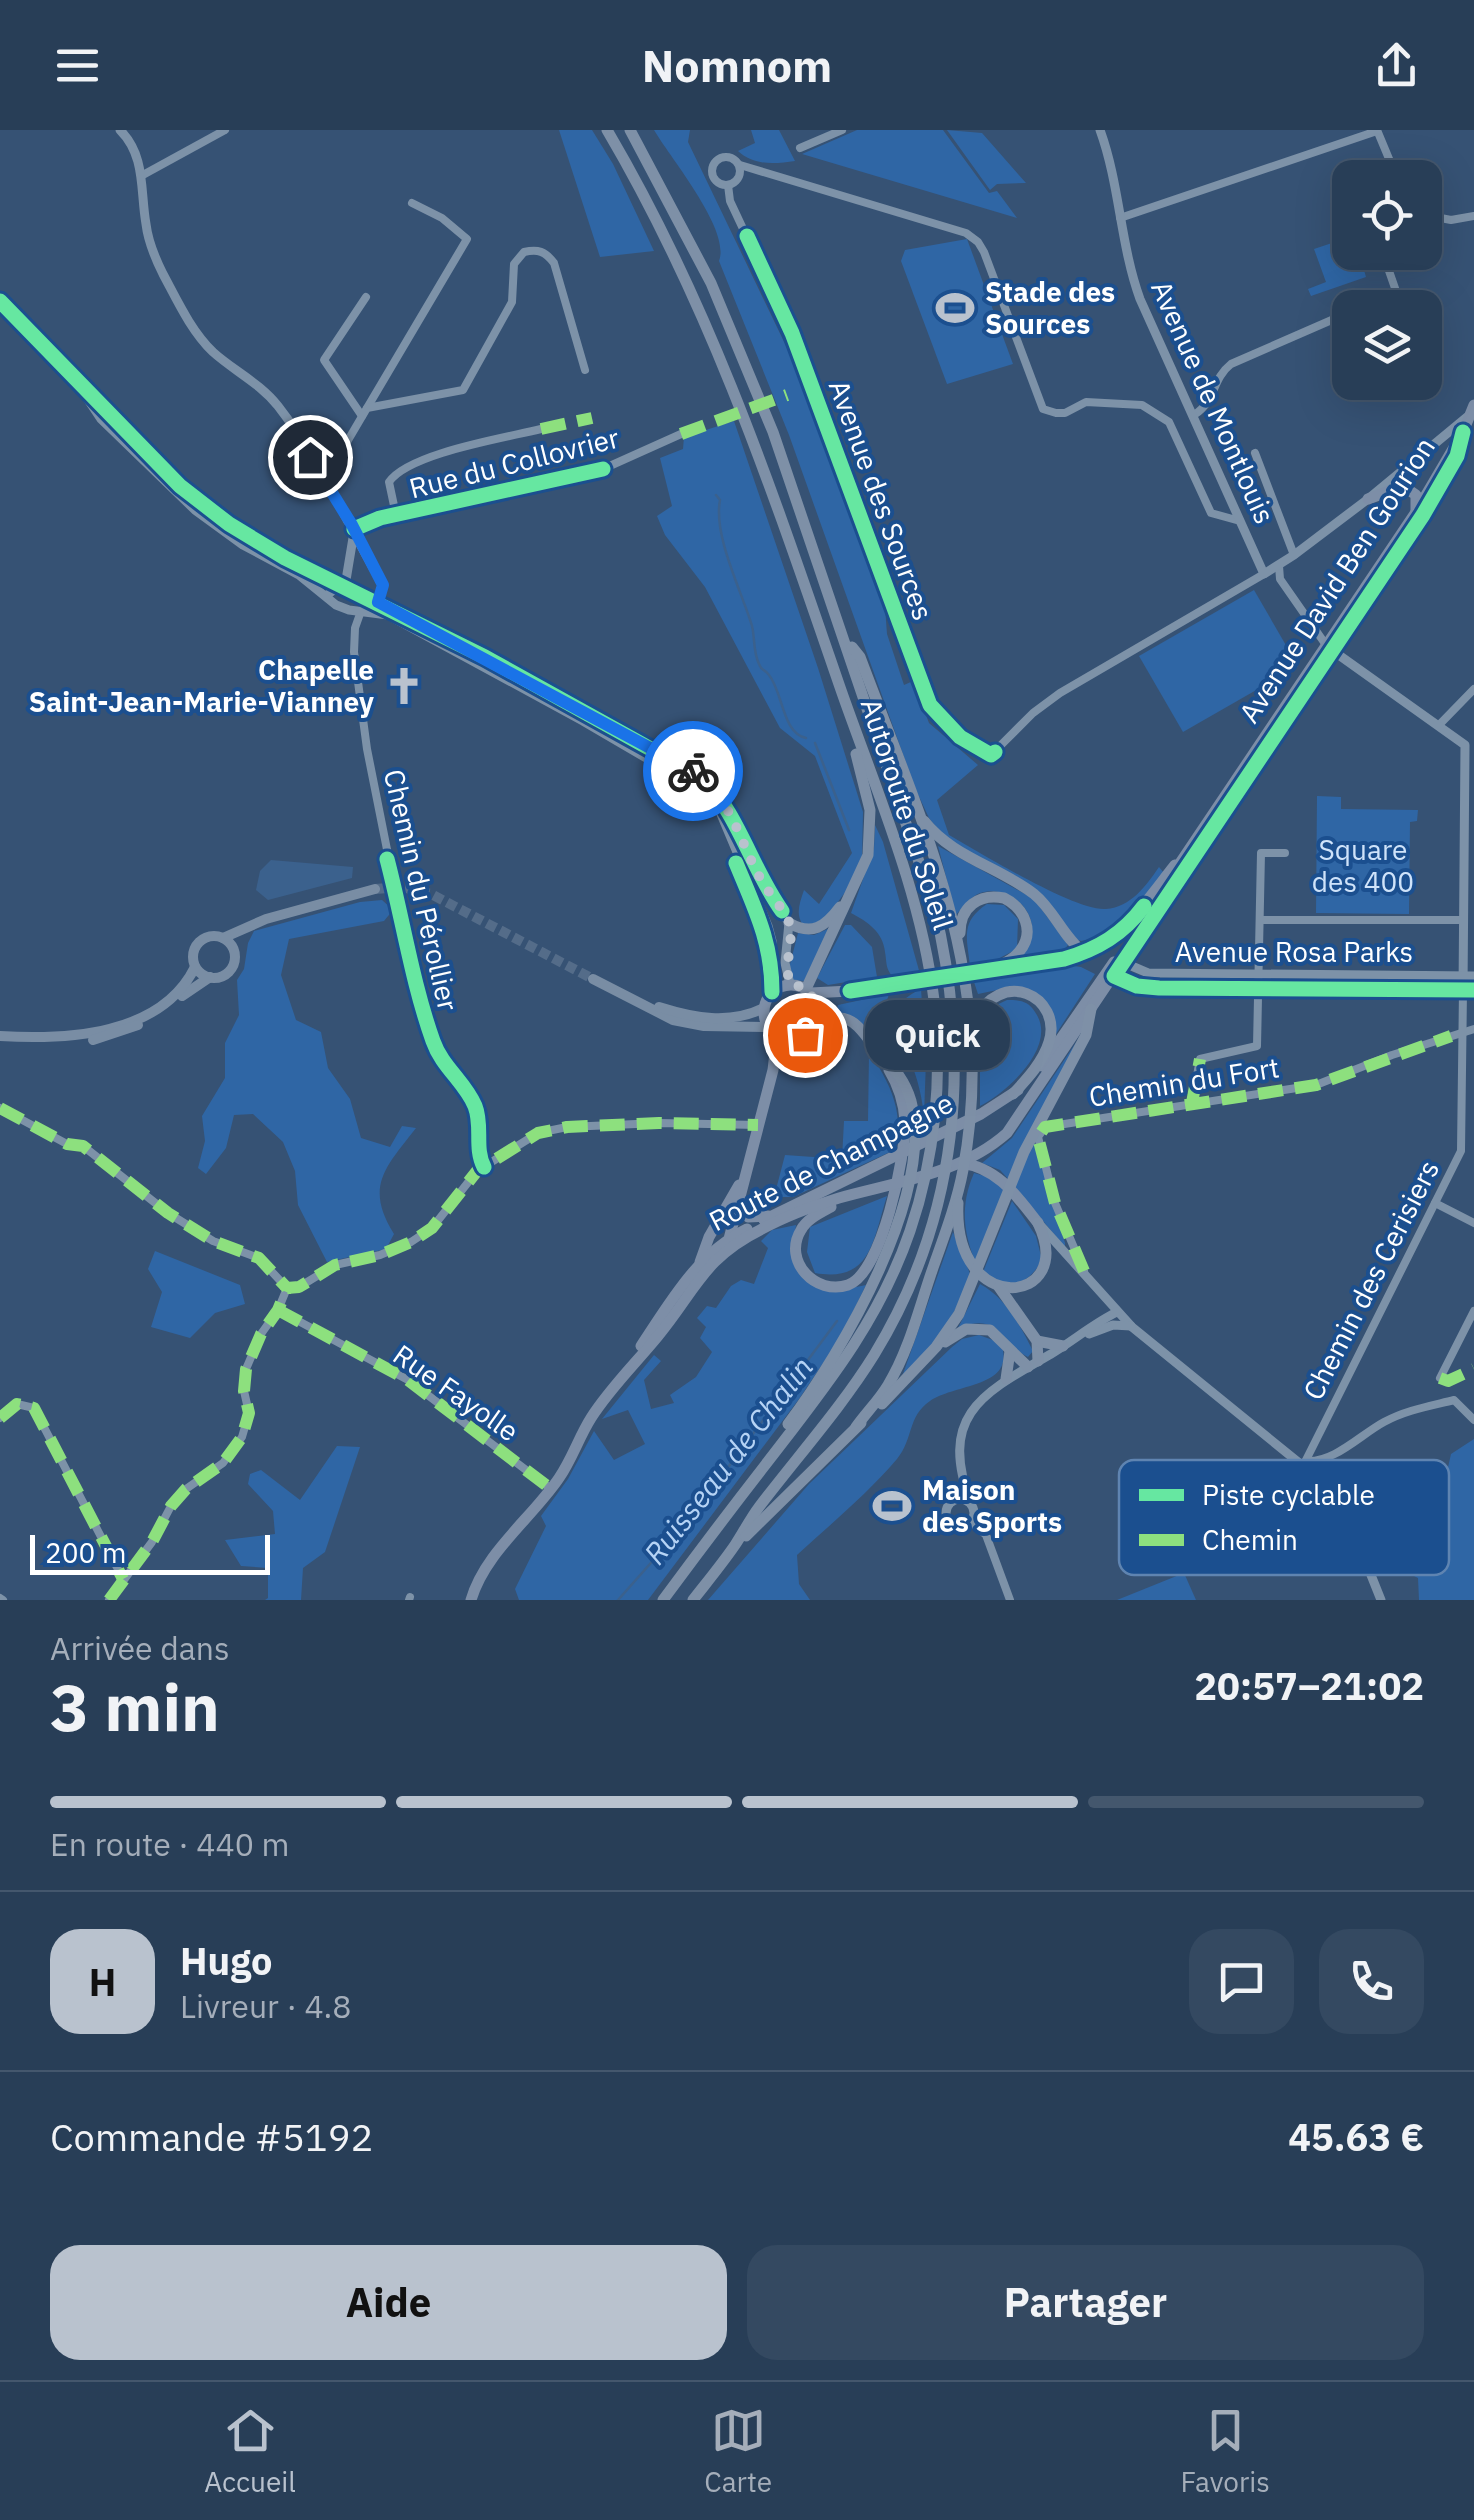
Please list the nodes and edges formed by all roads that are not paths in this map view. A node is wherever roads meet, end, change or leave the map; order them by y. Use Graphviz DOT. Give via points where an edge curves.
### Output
graph roads {
  1 [pos="120,130"];
  2 [pos="225,130"];
  3 [pos="607,130"];
  4 [pos="630,130"];
  5 [pos="842,130"];
  6 [pos="1100,130"];
  7 [pos="1377,130"];
  8 [pos="800,148"];
  9 [pos="1390,160"];
  10 [pos="740,165"];
  11 [pos="141,176"];
  12 [pos="728,185"];
  13 [pos="412,203"];
  14 [pos="1474,216"];
  15 [pos="1120,218"];
  16 [pos="1442,218"];
  17 [pos="366,297"];
  18 [pos="0,301"];
  19 [pos="1332,320"];
  20 [pos="585,370"];
  21 [pos="1473,411"];
  22 [pos="365,412"];
  23 [pos="1194,415"];
  24 [pos="541,429"];
  25 [pos="681,434"];
  26 [pos="1469,434"];
  27 [pos="1444,439"];
  28 [pos="1255,452"];
  29 [pos="324,481"];
  30 [pos="177,489"];
  31 [pos="1368,499"];
  32 [pos="1416,512"];
  33 [pos="396,515"];
  34 [pos="1242,522"];
  35 [pos="354,529"];
  36 [pos="1294,555"];
  37 [pos="1278,566"];
  38 [pos="1264,574"];
  39 [pos="340,585"];
  40 [pos="326,596"];
  41 [pos="378,602"];
  42 [pos="360,611"];
  43 [pos="845,639"];
  44 [pos="1329,648"];
  45 [pos="827,649"];
  46 [pos="1474,690"];
  47 [pos="1439,726"];
  48 [pos="658,753"];
  49 [pos="638,754"];
  50 [pos="919,814"];
  51 [pos="1284,853"];
  52 [pos="1182,858"];
  53 [pos="374,889"];
  54 [pos="853,892"];
  55 [pos="1260,920"];
  56 [pos="1464,920"];
  57 [pos="789,923"];
  58 [pos="248,927"];
  59 [pos="222,938"];
  60 [pos="961,948"];
  61 [pos="233,950"];
  62 [pos="1084,953"];
  63 [pos="1119,961"];
  64 [pos="196,967"];
  65 [pos="984,972"];
  66 [pos="1259,974"];
  67 [pos="1469,976"];
  68 [pos="210,978"];
  69 [pos="592,979"];
  70 [pos="790,984"];
  71 [pos="1463,990"];
  72 [pos="808,991"];
  73 [pos="772,992"];
  74 [pos="634,999"];
  75 [pos="764,1008"];
  76 [pos="1091,1009"];
  77 [pos="816,1023"];
  78 [pos="972,1024"];
  79 [pos="1474,1029"];
  80 [pos="1462,1032"];
  81 [pos="778,1033"];
  82 [pos="0,1036"];
  83 [pos="23,1038"];
  84 [pos="876,1049"];
  85 [pos="1013,1094"];
  86 [pos="1033,1095"];
  87 [pos="1192,1104"];
  88 [pos="0,1108"];
  89 [pos="758,1125"];
  90 [pos="970,1161"];
  91 [pos="484,1166"];
  92 [pos="746,1172"];
  93 [pos="958,1189"];
  94 [pos="876,1190"];
  95 [pos="740,1201"];
  96 [pos="1435,1203"];
  97 [pos="777,1213"];
  98 [pos="1038,1223"];
  99 [pos="1474,1223"];
  100 [pos="730,1238"];
  101 [pos="715,1260"];
  102 [pos="700,1262"];
  103 [pos="1084,1271"];
  104 [pos="994,1285"];
  105 [pos="287,1288"];
  106 [pos="278,1310"];
  107 [pos="1474,1310"];
  108 [pos="1117,1312"];
  109 [pos="1132,1327"];
  110 [pos="1036,1341"];
  111 [pos="1064,1346"];
  112 [pos="1010,1351"];
  113 [pos="1033,1364"];
  114 [pos="920,1366"];
  115 [pos="1440,1378"];
  116 [pos="1006,1379"];
  117 [pos="614,1386"];
  118 [pos="0,1418"];
  119 [pos="1474,1420"];
  120 [pos="856,1427"];
  121 [pos="1299,1460"];
  122 [pos="1306,1460"];
  123 [pos="1323,1460"];
  124 [pos="767,1462"];
  125 [pos="962,1479"];
  126 [pos="552,1489"];
  127 [pos="956,1500"];
  128 [pos="971,1504"];
  129 [pos="972,1522"];
  130 [pos="735,1545"];
  131 [pos="1370,1575"];
  132 [pos="123,1579"];
  133 [pos="109,1600"];
  134 [pos="471,1600"];
  135 [pos="663,1600"];
  136 [pos="693,1600"];
  137 [pos="1010,1600"];
  138 [pos="1380,1600"];
  1 -- 11 [label="street" via="135,150"];
  2 -- 11 [label="street"];
  3 -- 45 [label="highway, Autoroute du Soleil" via="713,337"];
  4 -- 43 [label="highway, Autoroute du Soleil" via="744,357"];
  5 -- 8 [label="street"];
  6 -- 15 [label="street, Avenue de Montlouis"];
  7 -- 9 [label="street"];
  7 -- 15 [label="street"];
  10 -- 12 [label="street" via="739,178"];
  10 -- 12 [label="street, Avenue des Sources" via="729,156 716,161 715,180"];
  10 -- 34 [label="street" via="966,233 978,242 1043,408 1142,405 1169,422 1211,513"];
  11 -- 29 [label="street" via="149,239 193,326 280,408"];
  12 -- 38 [label="street, Avenue des Sources" via="792,333 930,704 960,737 991,755 1060,693"];
  13 -- 22 [label="street" via="467,239"];
  14 -- 16 [label="street"];
  15 -- 23 [label="street, Avenue de Montlouis" via="1140,300"];
  17 -- 22 [label="street" via="324,360"];
  18 -- 30 [label="street" via="77,383 100,419"];
  19 -- 23 [label="street" via="1231,364 1219,374 1208,406"];
  20 -- 22 [label="street" via="554,263 548,254 524,252 514,264 512,302 463,390"];
  21 -- 26 [label="main road, Avenue David Ben Gourion"];
  21 -- 27 [label="street"];
  22 -- 29 [label="street"];
  23 -- 34 [label="street, Avenue de Montlouis"];
  24 -- 33 [label="street" via="436,454 395,473 389,482"];
  25 -- 33 [label="street, Rue du Collovrier" via="602,469"];
  26 -- 27 [label="street"];
  26 -- 32 [label="main road, Avenue David Ben Gourion"];
  26 -- 44 [label="main road, Avenue David Ben Gourion" via="1442,485"];
  27 -- 31 [label="street"];
  28 -- 36 [label="street"];
  29 -- 35 [label="street"];
  30 -- 39 [label="street" via="259,544"];
  30 -- 40 [label="street" via="210,522"];
  31 -- 32 [label="main road" via="1403,486 1416,495"];
  31 -- 36 [label="street"];
  32 -- 44 [label="main road, Avenue David Ben Gourion"];
  33 -- 35 [label="street, Rue du Collovrier"];
  34 -- 38 [label="street, Avenue de Montlouis"];
  35 -- 39 [label="street"];
  35 -- 41 [label="street" via="383,585"];
  36 -- 37 [label="street"];
  37 -- 38 [label="street"];
  37 -- 44 [label="street" via="1280,580"];
  39 -- 40 [label="street"];
  39 -- 41 [label="street"];
  40 -- 42 [label="street"];
  41 -- 42 [label="street"];
  41 -- 48 [label="street"];
  42 -- 49 [label="street" via="388,615"];
  42 -- 91 [label="street, Chemin du Pérollier" via="354,652 387,860 433,1042 472,1101"];
  43 -- 50 [label="highway" via="860,657"];
  43 -- 130 [label="highway, Autoroute du Soleil" via="940,932 955,1022 952,1128 931,1226 890,1325"];
  44 -- 47 [label="street"];
  44 -- 52 [label="main road, Avenue David Ben Gourion"];
  44 -- 63 [label="main road, Avenue David Ben Gourion"];
  45 -- 54 [label="highway" via="870,810 868,855"];
  45 -- 124 [label="highway, Autoroute du Soleil" via="927,959 938,1042 934,1121 916,1210 889,1284 842,1366"];
  46 -- 47 [label="street"];
  47 -- 56 [label="street" via="1465,745"];
  48 -- 49 [label="street"];
  48 -- 57 [label="street" via="718,794"];
  49 -- 73 [label="street" via="718,807 768,926"];
  50 -- 60 [label="highway"];
  50 -- 62 [label="highway" via="945,843 1036,896"];
  51 -- 55 [label="street" via="1262,853"];
  52 -- 62 [label="main road" via="1132,921"];
  52 -- 63 [label="main road, Avenue David Ben Gourion"];
  53 -- 58 [label="main road"];
  54 -- 57 [label="highway" via="826,925 804,930"];
  54 -- 72 [label="highway"];
  55 -- 56 [label="street"];
  55 -- 66 [label="street"];
  56 -- 67 [label="street"];
  57 -- 70 [label="street"];
  58 -- 59 [label="main road"];
  58 -- 61 [label="main road"];
  59 -- 61 [label="main road"];
  59 -- 64 [label="main road" via="199,943"];
  60 -- 65 [label="highway" via="960,922 974,902 998,896 1019,908 1024,945"];
  60 -- 78 [label="highway"];
  61 -- 68 [label="main road" via="229,971"];
  62 -- 65 [label="main road"];
  63 -- 66 [label="street, Avenue Rosa Parks" via="1148,973"];
  63 -- 76 [label="main road, Avenue David Ben Gourion"];
  63 -- 85 [label="main road, Avenue David Ben Gourion" via="1043,1065"];
  64 -- 68 [label="main road"];
  64 -- 83 [label="main road" via="162,1004 122,1024 83,1036"];
  65 -- 72 [label="main road"];
  66 -- 67 [label="street, Avenue Rosa Parks"];
  66 -- 87 [label="street" via="1257,1046 1200,1060"];
  67 -- 71 [label="street"];
  68 -- 83 [label="main road" via="148,1020 110,1036"];
  69 -- 74 [label="main road"];
  70 -- 72 [label="main road"];
  70 -- 73 [label="main road"];
  71 -- 80 [label="street, Chemin des Cerisiers"];
  72 -- 77 [label="main road" via="818,1006"];
  73 -- 75 [label="main road"];
  74 -- 75 [label="main road" via="703,1018 734,1018"];
  74 -- 81 [label="main road" via="689,1024"];
  75 -- 81 [label="main road"];
  76 -- 86 [label="main road, Avenue David Ben Gourion"];
  76 -- 114 [label="highway" via="1086,1035 1042,1114 963,1306"];
  77 -- 81 [label="main road" via="805,1035"];
  77 -- 84 [label="highway" via="852,1021"];
  78 -- 85 [label="highway" via="983,1004 1004,992 1026,994 1045,1009 1049,1042"];
  78 -- 93 [label="highway" via="972,1107"];
  79 -- 80 [label="street, Chemin du Fort"];
  80 -- 87 [label="street, Chemin du Fort" via="1316,1085"];
  80 -- 96 [label="street, Chemin des Cerisiers" via="1461,1151"];
  81 -- 89 [label="main road"];
  82 -- 83 [label="main road"];
  84 -- 94 [label="main road" via="895,1081 904,1116 894,1192 863,1275 836,1287 807,1276 796,1249 802,1227"];
  84 -- 124 [label="highway" via="903,1080 914,1114 904,1196 868,1293"];
  85 -- 97 [label="main road, Route de Champagne"];
  86 -- 90 [label="main road, Route de Champagne" via="1006,1133"];
  87 -- 103 [label="street, Chemin du Fort" via="1046,1127 1038,1138 1055,1204"];
  88 -- 105 [label="street" via="67,1144 84,1146 198,1232 260,1258"];
  89 -- 91 [label="street" via="552,1129"];
  89 -- 92 [label="main road"];
  90 -- 94 [label="main road, Route de Champagne"];
  90 -- 98 [label="main road" via="1002,1180"];
  91 -- 105 [label="street" via="432,1228 411,1242"];
  92 -- 95 [label="main road"];
  92 -- 102 [label="main road"];
  93 -- 104 [label="highway" via="959,1238 975,1269"];
  93 -- 120 [label="highway" via="900,1362"];
  94 -- 101 [label="main road, Route de Champagne" via="796,1213"];
  95 -- 97 [label="main road" via="748,1217"];
  95 -- 100 [label="main road"];
  96 -- 99 [label="street"];
  96 -- 122 [label="street, Chemin des Cerisiers"];
  97 -- 100 [label="main road, Route de Champagne"];
  98 -- 103 [label="street"];
  98 -- 104 [label="highway" via="1047,1248 1042,1269 1024,1285"];
  100 -- 101 [label="main road"];
  100 -- 102 [label="main road, Route de Champagne"];
  101 -- 117 [label="main road, Route de Champagne"];
  102 -- 117 [label="main road, Route de Champagne"];
  103 -- 108 [label="street"];
  104 -- 110 [label="highway"];
  105 -- 106 [label="street"];
  106 -- 126 [label="street, Rue Fayolle" via="408,1380"];
  106 -- 132 [label="street" via="246,1369 249,1413 242,1437 223,1463 178,1497"];
  107 -- 115 [label="street"];
  108 -- 109 [label="street"];
  108 -- 111 [label="street"];
  109 -- 111 [label="street" via="1113,1324"];
  109 -- 121 [label="street"];
  110 -- 111 [label="highway"];
  110 -- 113 [label="highway"];
  111 -- 113 [label="street"];
  112 -- 113 [label="highway"];
  112 -- 114 [label="highway" via="990,1330 966,1329"];
  112 -- 116 [label="highway"];
  113 -- 116 [label="street"];
  114 -- 120 [label="highway"];
  116 -- 125 [label="street" via="966,1421"];
  117 -- 126 [label="main road, Route de Champagne"];
  118 -- 132 [label="street" via="18,1404 34,1408"];
  119 -- 123 [label="street" via="1454,1400 1415,1409"];
  120 -- 130 [label="highway"];
  124 -- 135 [label="highway, Autoroute du Soleil"];
  125 -- 127 [label="street"];
  125 -- 128 [label="street"];
  126 -- 134 [label="main road, Route de Champagne" via="484,1570"];
  127 -- 128 [label="street"];
  127 -- 129 [label="street" via="947,1507 949,1522"];
  128 -- 129 [label="street"];
  129 -- 137 [label="street" via="988,1538"];
  130 -- 136 [label="highway, Autoroute du Soleil"];
  131 -- 138 [label="street"];
  132 -- 133 [label="street"];
}
